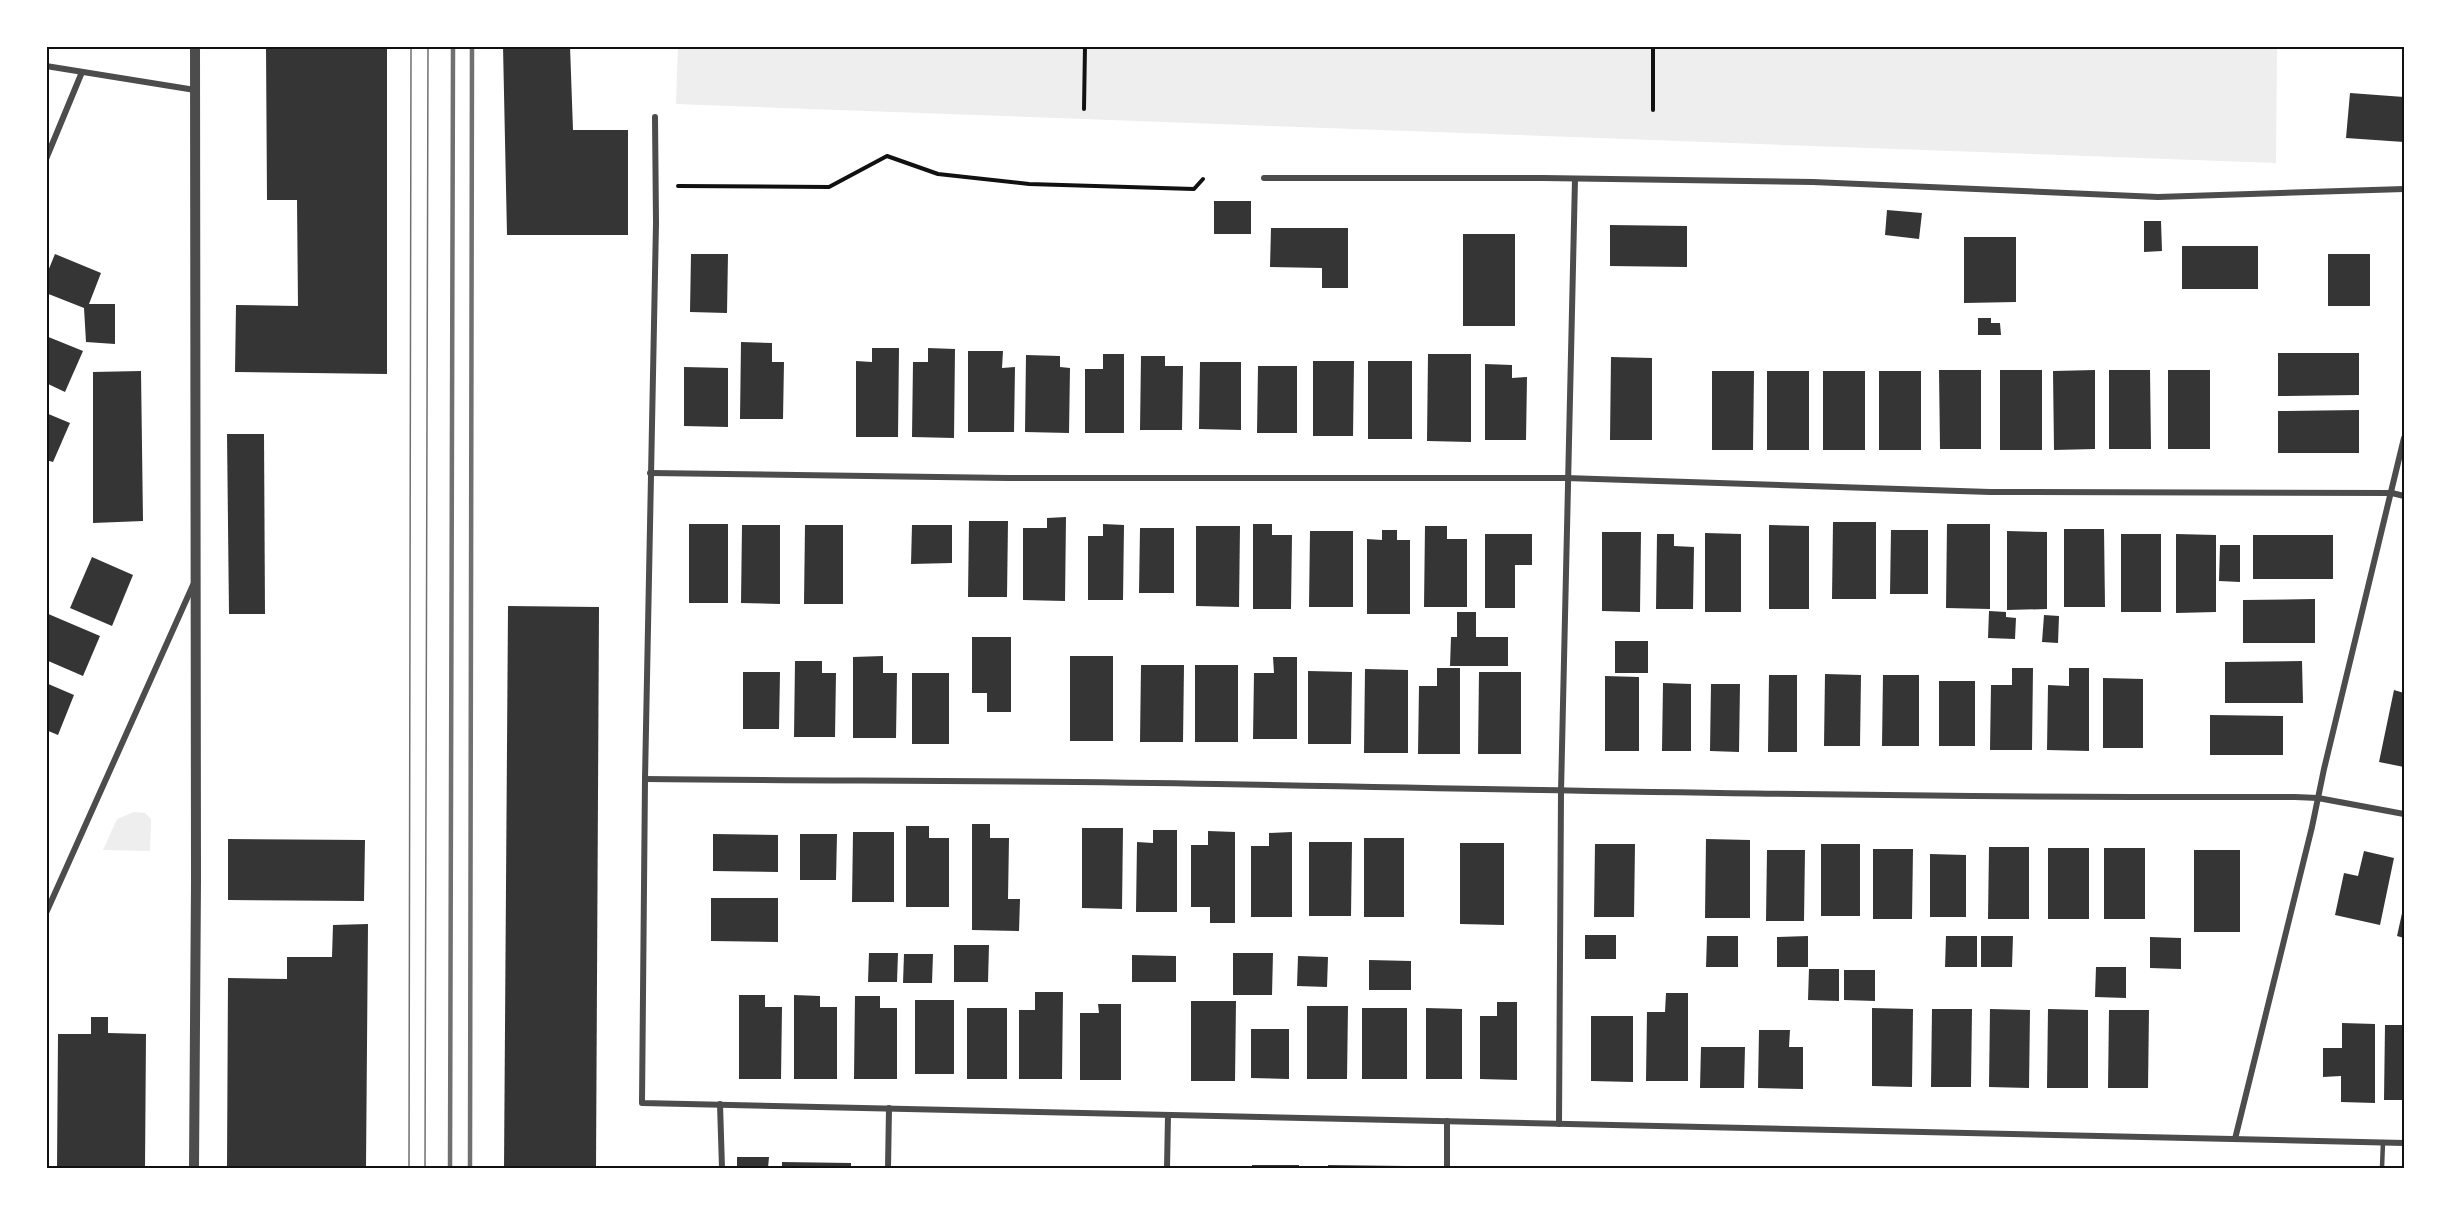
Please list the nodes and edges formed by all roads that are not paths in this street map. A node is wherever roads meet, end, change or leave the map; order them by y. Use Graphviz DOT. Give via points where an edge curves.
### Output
graph roads {
  1 [pos="195,46"];
  2 [pos="46,66"];
  3 [pos="82,72"];
  4 [pos="195,90"];
  5 [pos="655,117"];
  6 [pos="46,159"];
  7 [pos="1264,178"];
  8 [pos="1575,180"];
  9 [pos="2404,189"];
  10 [pos="2404,438"];
  11 [pos="650,472"];
  12 [pos="1566,478"];
  13 [pos="2392,493"];
  14 [pos="2404,496"];
  15 [pos="196,580"];
  16 [pos="645,779"];
  17 [pos="1561,792"];
  18 [pos="2318,798"];
  19 [pos="2404,814"];
  20 [pos="46,913"];
  21 [pos="720,1104"];
  22 [pos="889,1108"];
  23 [pos="1168,1115"];
  24 [pos="1447,1121"];
  25 [pos="1559,1124"];
  26 [pos="2235,1139"];
  27 [pos="2383,1142"];
  28 [pos="2404,1143"];
  29 [pos="194,1168"];
  30 [pos="722,1168"];
  31 [pos="888,1168"];
  32 [pos="1167,1168"];
  33 [pos="1447,1168"];
  34 [pos="2382,1168"];
  1 -- 4 [label="street"];
  2 -- 3 [label="street"];
  3 -- 4 [label="street"];
  3 -- 6 [label="street"];
  4 -- 15 [label="street"];
  5 -- 11 [label="street"];
  7 -- 8 [label="street"];
  8 -- 9 [label="street" via="1813,182 2158,197"];
  8 -- 12 [label="street"];
  10 -- 13 [label="street"];
  11 -- 12 [label="street" via="1008,478"];
  11 -- 16 [label="street"];
  12 -- 13 [label="street" via="1990,492"];
  12 -- 17 [label="street"];
  13 -- 14 [label="street"];
  13 -- 18 [label="street"];
  15 -- 20 [label="street"];
  15 -- 29 [label="street"];
  16 -- 17 [label="street" via="1225,784"];
  16 -- 21 [label="street" via="642,1103"];
  17 -- 18 [label="street"];
  17 -- 25 [label="street"];
  18 -- 19 [label="street"];
  18 -- 26 [label="street"];
  21 -- 22 [label="street"];
  21 -- 30 [label="street"];
  22 -- 23 [label="street"];
  22 -- 31 [label="street"];
  23 -- 24 [label="street"];
  23 -- 32 [label="street"];
  24 -- 25 [label="street"];
  24 -- 33 [label="street"];
  25 -- 26 [label="street"];
  26 -- 27 [label="street"];
  27 -- 28 [label="street"];
  27 -- 34 [label="lane"];
}
